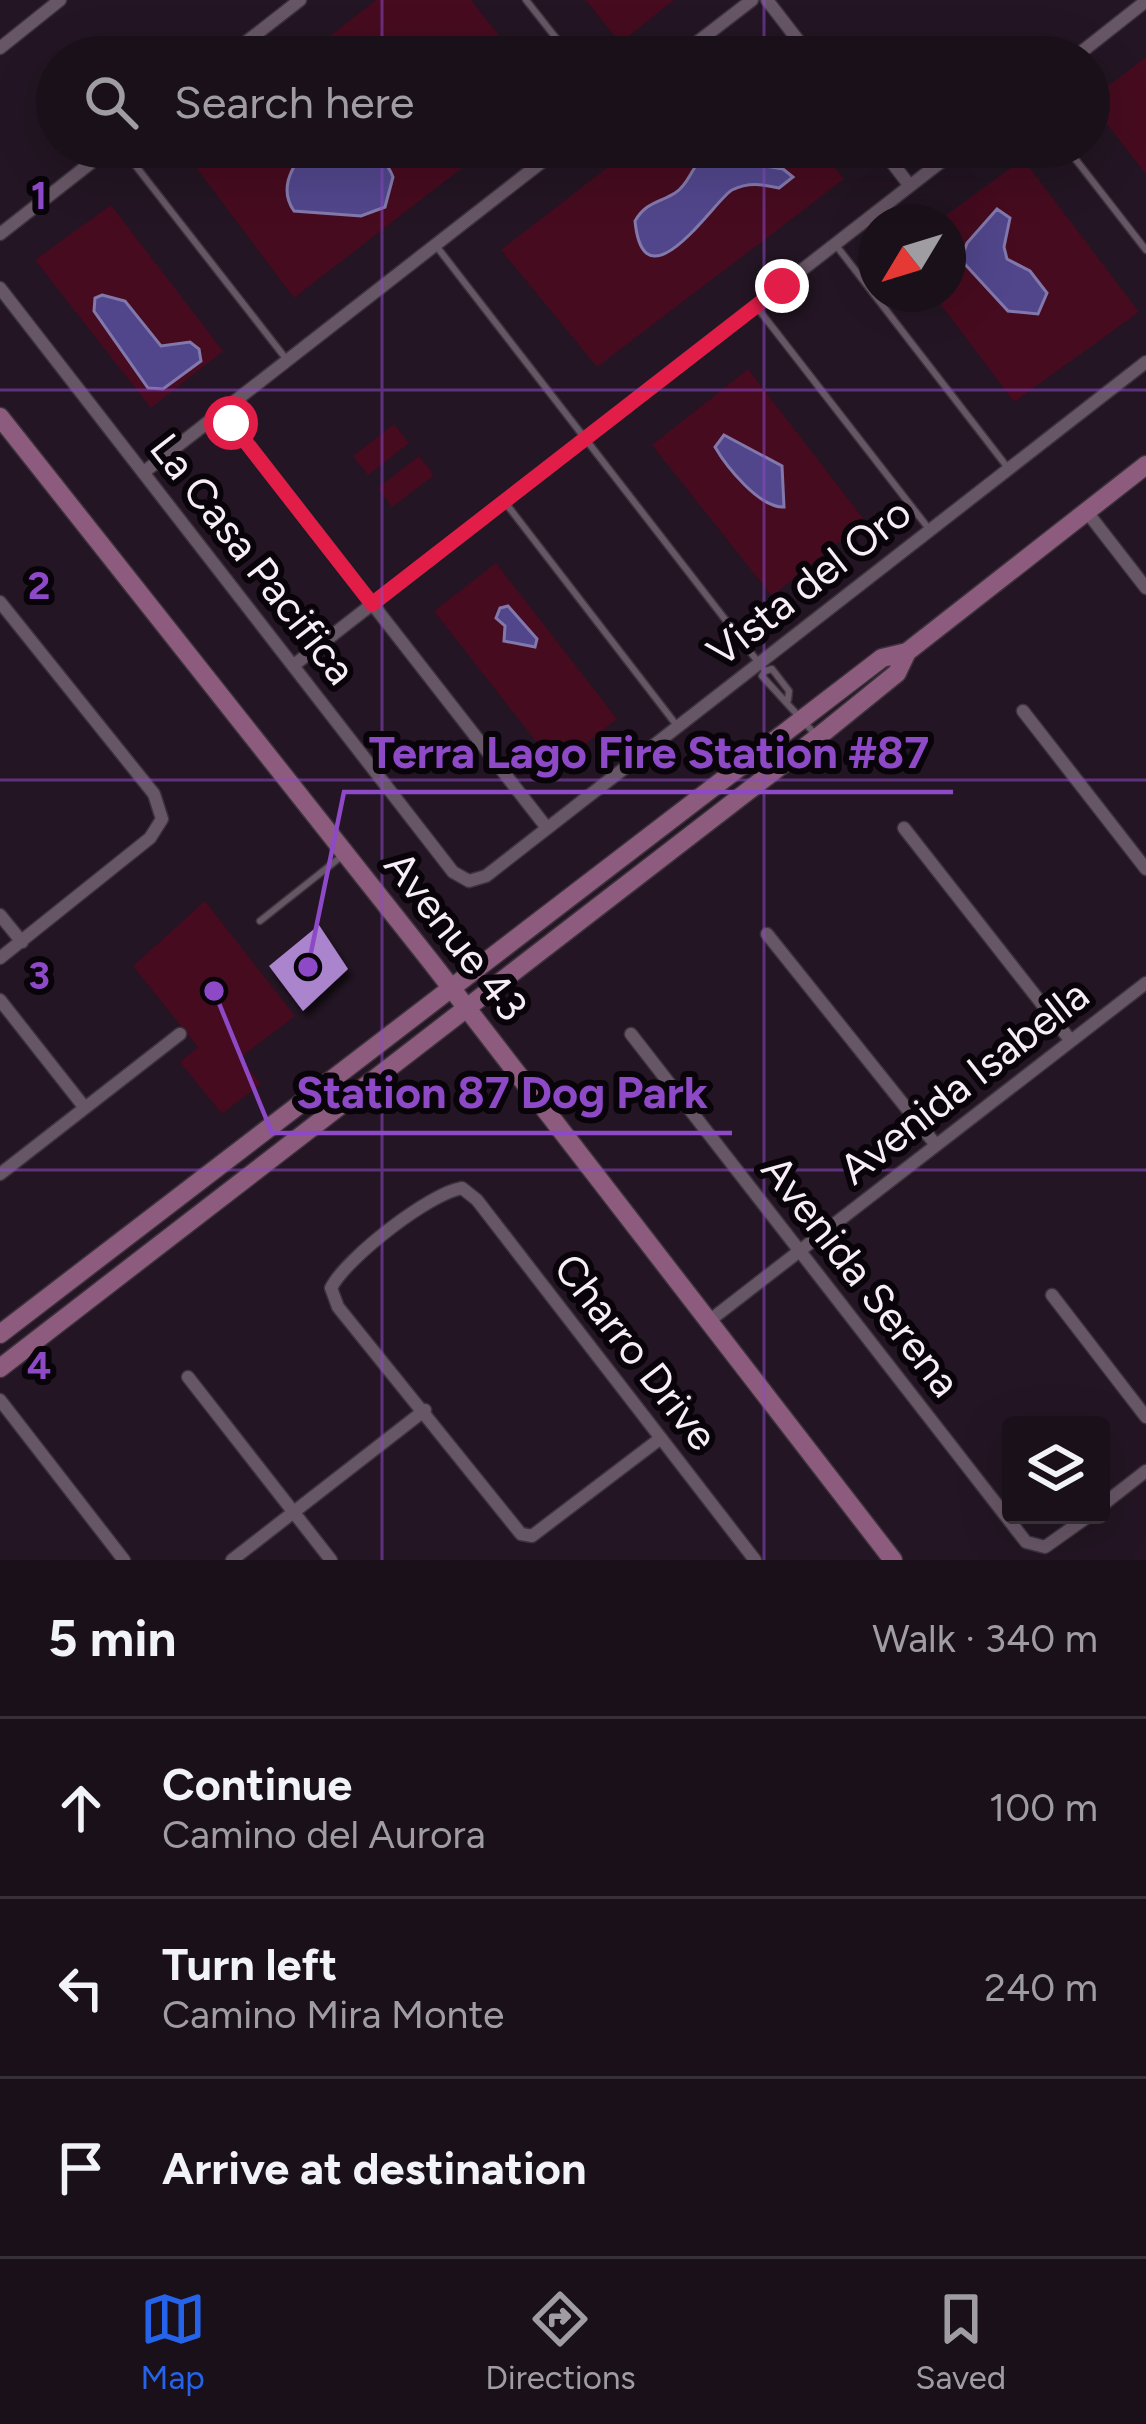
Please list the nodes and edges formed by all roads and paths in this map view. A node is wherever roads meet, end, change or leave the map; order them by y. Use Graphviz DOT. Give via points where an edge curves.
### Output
graph roads {
  1 [pos="60,0"];
  2 [pos="300,0"];
  3 [pos="526,0"];
  4 [pos="752,0"];
  5 [pos="766,0"];
  6 [pos="1146,1"];
  7 [pos="253,36"];
  8 [pos="554,36"];
  9 [pos="705,36"];
  10 [pos="794,36"];
  11 [pos="1102,36"];
  12 [pos="0,48"];
  13 [pos="84,168"];
  14 [pos="137,168"];
  15 [pos="535,168"];
  16 [pos="896,168"];
  17 [pos="933,168"];
  18 [pos="1082,168"];
  19 [pos="910,186"];
  20 [pos="0,234"];
  21 [pos="835,244"];
  22 [pos="436,246"];
  23 [pos="1146,250"];
  24 [pos="0,288"];
  25 [pos="756,307"];
  26 [pos="287,360"];
  27 [pos="1146,362"];
  28 [pos="222,411"];
  29 [pos="0,417"];
  30 [pos="585,438"];
  31 [pos="1146,465"];
  32 [pos="1008,468"];
  33 [pos="144,472"];
  34 [pos="504,501"];
  35 [pos="1087,512"];
  36 [pos="929,530"];
  37 [pos="1146,587"];
  38 [pos="0,602"];
  39 [pos="372,604"];
  40 [pos="907,652"];
  41 [pos="294,665"];
  42 [pos="762,667"];
  43 [pos="1023,711"];
  44 [pos="803,719"];
  45 [pos="678,727"];
  46 [pos="818,737"];
  47 [pos="547,828"];
  48 [pos="904,828"];
  49 [pos="345,854"];
  50 [pos="1146,868"];
  51 [pos="453,872"];
  52 [pos="0,914"];
  53 [pos="260,921"];
  54 [pos="767,934"];
  55 [pos="22,941"];
  56 [pos="0,958"];
  57 [pos="1146,983"];
  58 [pos="452,989"];
  59 [pos="0,1000"];
  60 [pos="468,1009"];
  61 [pos="180,1034"];
  62 [pos="631,1034"];
  63 [pos="1071,1041"];
  64 [pos="85,1108"];
  65 [pos="936,1145"];
  66 [pos="0,1174"];
  67 [pos="799,1251"];
  68 [pos="1052,1295"];
  69 [pos="709,1321"];
  70 [pos="0,1334"];
  71 [pos="0,1368"];
  72 [pos="188,1377"];
  73 [pos="0,1400"];
  74 [pos="425,1410"];
  75 [pos="1146,1418"];
  76 [pos="661,1438"];
  77 [pos="1146,1471"];
  78 [pos="1110,1499"];
  79 [pos="1002,1511"];
  80 [pos="293,1512"];
  81 [pos="1012,1524"];
  82 [pos="1078,1524"];
  83 [pos="124,1560"];
  84 [pos="232,1560"];
  85 [pos="331,1560"];
  86 [pos="755,1560"];
  87 [pos="893,1560"];
  1 -- 12 [label="street"];
  2 -- 7 [label="street"];
  3 -- 8 [label="lane"];
  4 -- 9 [label="street"];
  5 -- 10 [label="street"];
  6 -- 11 [label="street"];
  13 -- 20 [label="street"];
  14 -- 26 [label="lane"];
  15 -- 22 [label="street"];
  16 -- 19 [label="street"];
  17 -- 19 [label="street"];
  18 -- 23 [label="lane"];
  19 -- 21 [label="street"];
  21 -- 25 [label="street"];
  21 -- 32 [label="lane"];
  22 -- 26 [label="street"];
  22 -- 30 [label="lane"];
  24 -- 33 [label="street, La Casa Pacifica"];
  25 -- 30 [label="street"];
  25 -- 36 [label="lane"];
  26 -- 28 [label="street"];
  27 -- 32 [label="street, Vista del Oro"];
  28 -- 33 [label="street"];
  28 -- 39 [label="street"];
  29 -- 49 [label="main road, Avenue 43"];
  30 -- 34 [label="street"];
  30 -- 42 [label="lane"];
  31 -- 35 [label="main road"];
  32 -- 36 [label="street, Vista del Oro"];
  33 -- 41 [label="street, La Casa Pacifica"];
  34 -- 39 [label="street"];
  34 -- 45 [label="lane"];
  35 -- 37 [label="street"];
  35 -- 40 [label="main road"];
  36 -- 42 [label="street, Vista del Oro"];
  38 -- 55 [label="street" via="154,794 162,819 150,838"];
  39 -- 41 [label="street"];
  39 -- 47 [label="street"];
  40 -- 44 [label="main road" via="882,658"];
  40 -- 46 [label="main road" via="897,673"];
  41 -- 51 [label="street, La Casa Pacifica"];
  42 -- 44 [label="lane" via="772,669"];
  42 -- 45 [label="street, Vista del Oro"];
  43 -- 50 [label="street"];
  44 -- 46 [label="lane"];
  44 -- 58 [label="main road"];
  45 -- 47 [label="street, Vista del Oro"];
  46 -- 60 [label="main road"];
  47 -- 51 [label="street, Vista del Oro" via="486,877 469,881"];
  48 -- 63 [label="street"];
  49 -- 53 [label="lane"];
  49 -- 58 [label="main road, Avenue 43"];
  52 -- 55 [label="street"];
  54 -- 65 [label="street"];
  55 -- 56 [label="street"];
  57 -- 63 [label="street, Avenida Isabella"];
  58 -- 60 [label="main road, Avenue 43"];
  58 -- 70 [label="main road"];
  59 -- 64 [label="street"];
  60 -- 69 [label="main road, Avenue 43"];
  60 -- 71 [label="main road"];
  61 -- 64 [label="street"];
  62 -- 67 [label="street, Avenida Serena"];
  63 -- 65 [label="street, Avenida Isabella"];
  64 -- 66 [label="street"];
  65 -- 67 [label="street, Avenida Isabella"];
  67 -- 69 [label="street, Avenida Isabella"];
  67 -- 79 [label="street, Avenida Serena"];
  68 -- 75 [label="street"];
  69 -- 87 [label="main road, Avenue 43"];
  72 -- 80 [label="street"];
  73 -- 83 [label="street"];
  74 -- 76 [label="street" via="513,1529 532,1536"];
  74 -- 76 [label="street, Charro Drive" via="338,1307 331,1288 343,1269 439,1193 462,1188"];
  74 -- 80 [label="street"];
  76 -- 86 [label="street, Charro Drive"];
  77 -- 78 [label="street"];
  80 -- 84 [label="street"];
  80 -- 85 [label="street"];
  81 -- 82 [label="street, Avenida Serena" via="1026,1542 1046,1547"];
}
